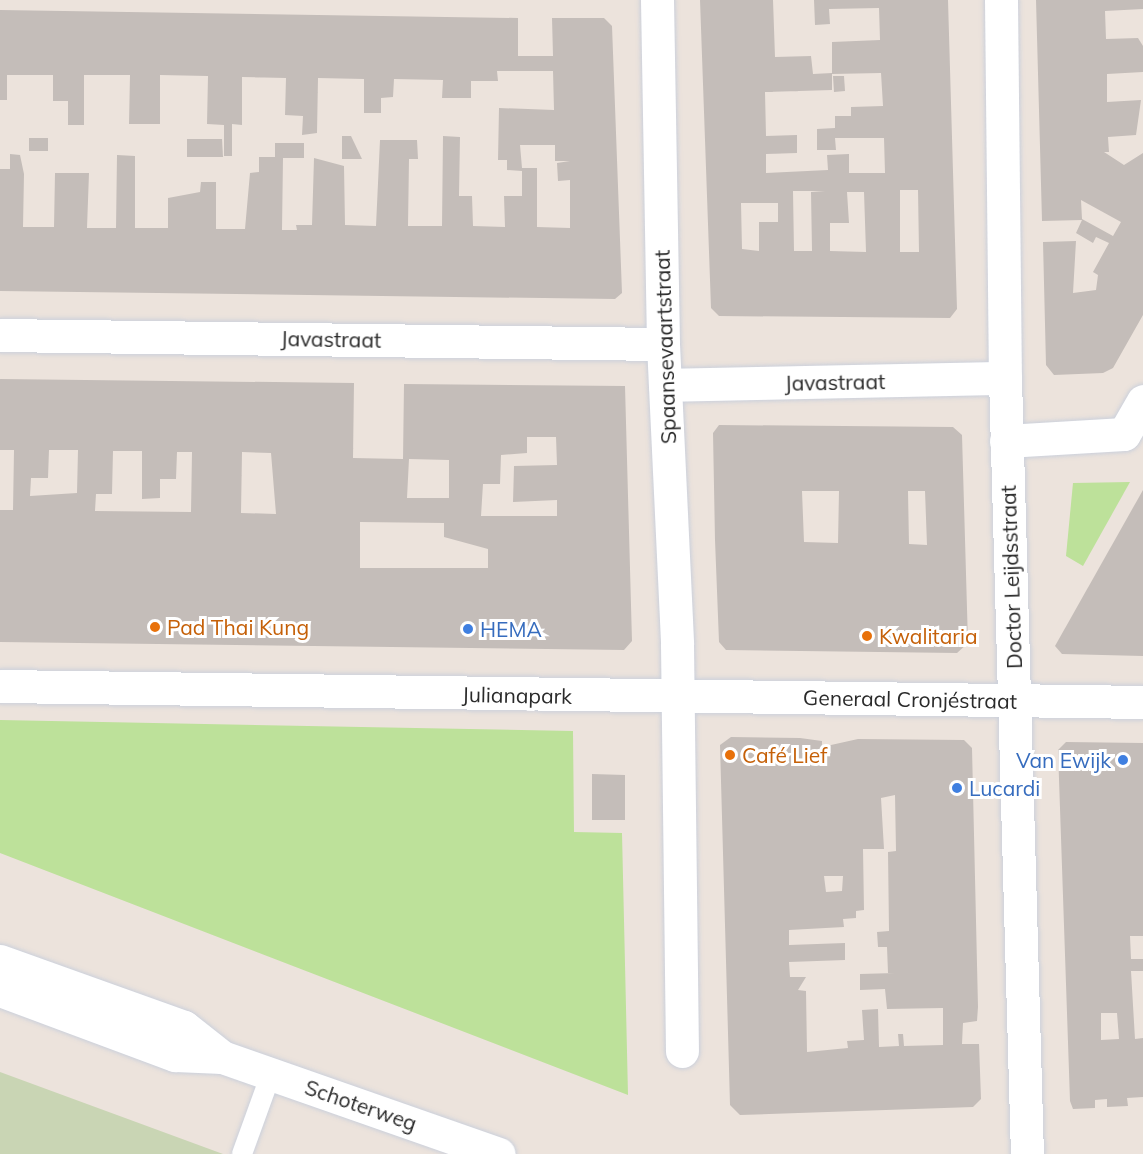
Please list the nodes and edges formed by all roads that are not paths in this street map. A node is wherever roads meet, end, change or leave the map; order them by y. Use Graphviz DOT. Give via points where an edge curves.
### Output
graph roads {
  1 [pos="657,0"];
  2 [pos="1001,0"];
  3 [pos="0,335"];
  4 [pos="663,344"];
  5 [pos="1005,378"];
  6 [pos="665,385"];
  7 [pos="1143,401"];
  8 [pos="1006,441"];
  9 [pos="0,686"];
  10 [pos="678,694"];
  11 [pos="1016,701"];
  12 [pos="1143,702"];
  13 [pos="0,962"];
  14 [pos="0,990"];
  15 [pos="682,1051"];
  16 [pos="222,1057"];
  17 [pos="271,1074"];
  18 [pos="242,1154"];
  19 [pos="499,1154"];
  20 [pos="1027,1154"];
  1 -- 4 [label="street, Spaansevaartstraat"];
  2 -- 5 [label="street, Doctor Leijdsstraat"];
  3 -- 4 [label="street, Javastraat"];
  4 -- 6 [label="street, Spaansevaartstraat"];
  5 -- 6 [label="street, Javastraat"];
  5 -- 8 [label="street, Doctor Leijdsstraat"];
  6 -- 10 [label="street, Spaansevaartstraat"];
  7 -- 8 [label="street" via="1124,434"];
  8 -- 11 [label="street, Doctor Leijdsstraat"];
  9 -- 10 [label="street, Julianapark"];
  10 -- 11 [label="street, Generaal Cronjéstraat"];
  10 -- 15 [label="street"];
  11 -- 12 [label="street, Generaal Cronjéstraat"];
  11 -- 20 [label="street, Doctor Leijdsstraat"];
  13 -- 16 [label="street, Schoterweg" via="184,1027"];
  14 -- 16 [label="street, Schoterweg" via="175,1055"];
  16 -- 17 [label="street, Schoterweg"];
  17 -- 18 [label="lane"];
  17 -- 19 [label="street, Schoterweg"];
}
